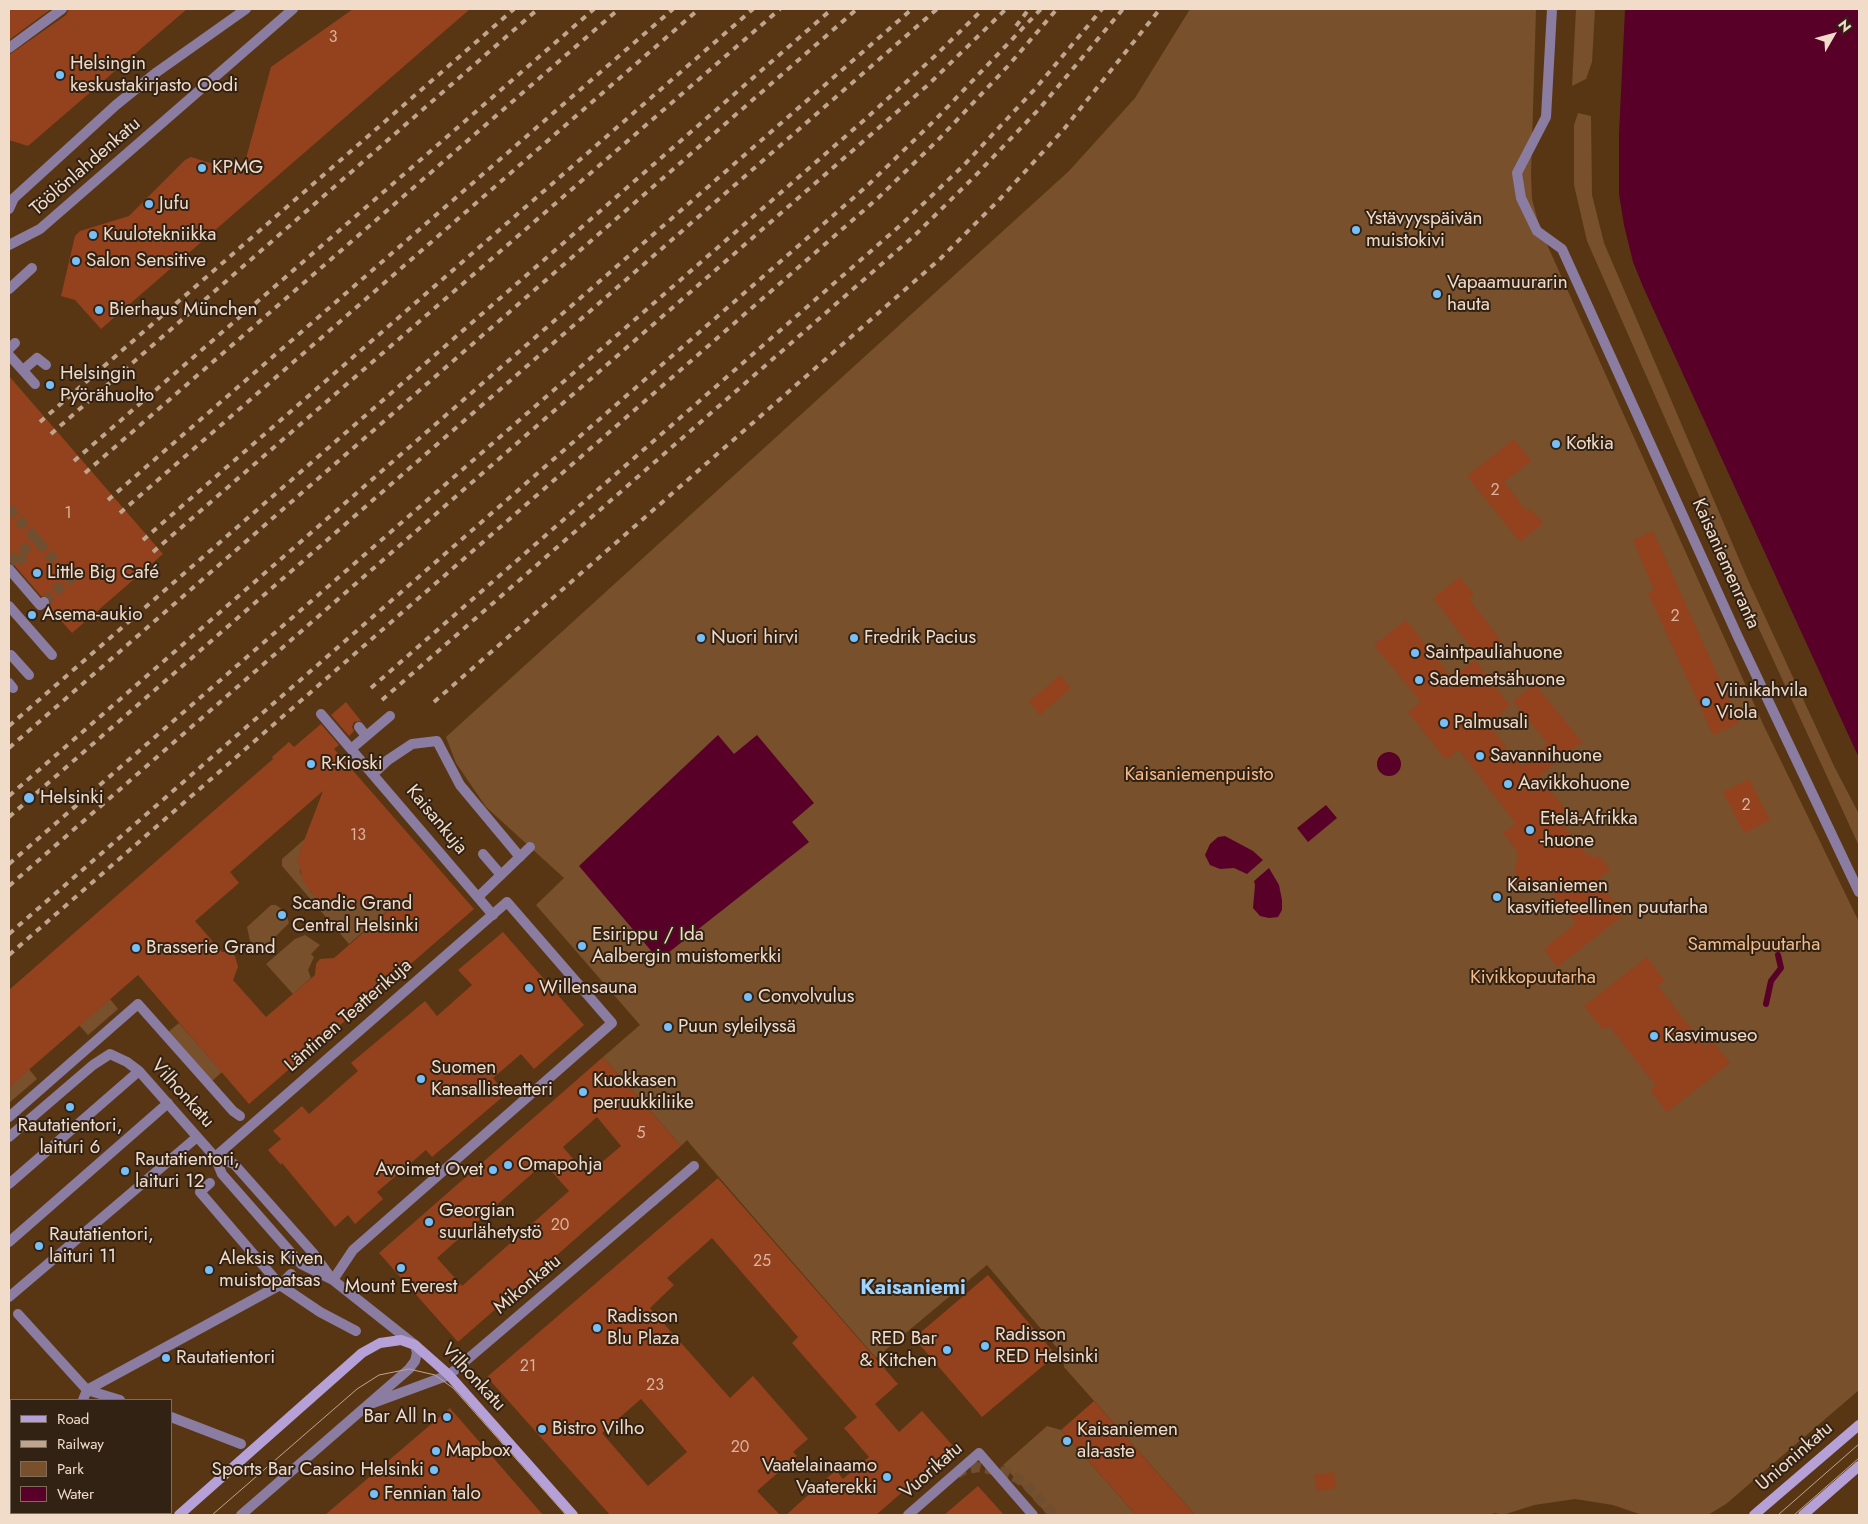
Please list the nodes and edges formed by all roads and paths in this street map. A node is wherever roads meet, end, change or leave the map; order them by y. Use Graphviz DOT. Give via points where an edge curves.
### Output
graph roads {
  1 [pos="62,9"];
  2 [pos="246,9"];
  3 [pos="293,9"];
  4 [pos="1552,9"];
  5 [pos="9,48"];
  6 [pos="9,209"];
  7 [pos="9,245"];
  8 [pos="32,268"];
  9 [pos="9,289"];
  10 [pos="9,355"];
  11 [pos="46,365"];
  12 [pos="22,370"];
  13 [pos="35,384"];
  14 [pos="9,565"];
  15 [pos="44,602"];
  16 [pos="9,606"];
  17 [pos="12,655"];
  18 [pos="52,655"];
  19 [pos="28,675"];
  20 [pos="321,714"];
  21 [pos="390,716"];
  22 [pos="359,727"];
  23 [pos="366,736"];
  24 [pos="351,749"];
  25 [pos="373,774"];
  26 [pos="530,848"];
  27 [pos="483,854"];
  28 [pos="520,857"];
  29 [pos="501,875"];
  30 [pos="1859,892"];
  31 [pos="478,896"];
  32 [pos="493,915"];
  33 [pos="139,1070"];
  34 [pos="168,1103"];
  35 [pos="240,1116"];
  36 [pos="9,1117"];
  37 [pos="9,1137"];
  38 [pos="196,1137"];
  39 [pos="215,1157"];
  40 [pos="694,1166"];
  41 [pos="210,1183"];
  42 [pos="9,1184"];
  43 [pos="9,1242"];
  44 [pos="291,1274"];
  45 [pos="333,1280"];
  46 [pos="280,1285"];
  47 [pos="9,1297"];
  48 [pos="18,1314"];
  49 [pos="356,1331"];
  50 [pos="415,1344"];
  51 [pos="449,1376"];
  52 [pos="87,1390"];
  53 [pos="83,1399"];
  54 [pos="117,1399"];
  55 [pos="369,1404"];
  56 [pos="172,1417"];
  57 [pos="1859,1424"];
  58 [pos="241,1444"];
  59 [pos="1859,1466"];
  60 [pos="179,1515"];
  61 [pos="241,1515"];
  62 [pos="573,1515"];
  63 [pos="908,1515"];
  64 [pos="1033,1515"];
  65 [pos="1754,1515"];
  66 [pos="1803,1515"];
  1 -- 5 [label="street"];
  2 -- 6 [label="street, Töölönlahdenkatu" via="116,105 14,198"];
  3 -- 7 [label="street, Töölönlahdenkatu" via="40,229"];
  4 -- 30 [label="street, Kaisaniemenranta" via="1546,117 1517,173 1521,198 1537,231 1562,248 1738,637"];
  8 -- 9 [label="street"];
  10 -- 12 [label="street"];
  11 -- 12 [label="street" via="38,358"];
  12 -- 13 [label="street"];
  14 -- 15 [label="street" via="40,605"];
  16 -- 18 [label="street"];
  17 -- 19 [label="street"];
  20 -- 24 [label="street, Kaisankuja"];
  21 -- 23 [label="street"];
  22 -- 23 [label="street"];
  23 -- 24 [label="street"];
  24 -- 25 [label="street, Kaisankuja"];
  25 -- 28 [label="street" via="412,744 438,740 460,785"];
  25 -- 31 [label="street, Kaisankuja"];
  26 -- 28 [label="street"];
  27 -- 29 [label="street"];
  28 -- 29 [label="street"];
  29 -- 31 [label="street"];
  31 -- 32 [label="street, Kaisankuja"];
  32 -- 39 [label="street, Läntinen Teatterikuja"];
  32 -- 45 [label="street, Läntinen Teatterikuja" via="507,902 612,1023 353,1250"];
  33 -- 34 [label="street, Vilhonkatu"];
  33 -- 37 [label="street, Vilhonkatu" via="110,1054"];
  33 -- 42 [label="street"];
  34 -- 38 [label="street, Vilhonkatu"];
  34 -- 43 [label="street"];
  35 -- 36 [label="street" via="138,1004 66,1062"];
  38 -- 39 [label="street, Vilhonkatu"];
  38 -- 47 [label="street"];
  39 -- 45 [label="street, Vilhonkatu" via="234,1164"];
  39 -- 45 [label="street, Vilhonkatu" via="222,1174 301,1264"];
  40 -- 51 [label="street, Mikonkatu"];
  41 -- 46 [label="street" via="200,1192"];
  44 -- 46 [label="street"];
  45 -- 50 [label="street, Vilhonkatu"];
  46 -- 49 [label="street"];
  46 -- 52 [label="street"];
  48 -- 52 [label="street"];
  50 -- 51 [label="main road, Vilhonkatu"];
  50 -- 55 [label="street, Mikonkatu" via="415,1361"];
  50 -- 60 [label="main road" via="390,1341 362,1354"];
  51 -- 55 [label="street, Mikonkatu"];
  51 -- 62 [label="main road, Vilhonkatu"];
  52 -- 53 [label="street"];
  52 -- 54 [label="street"];
  55 -- 61 [label="street, Mikonkatu"];
  56 -- 58 [label="street"];
  57 -- 65 [label="main road, Unioninkatu"];
  59 -- 66 [label="main road"];
  63 -- 64 [label="street, Vuorikatu" via="979,1453"];
}
